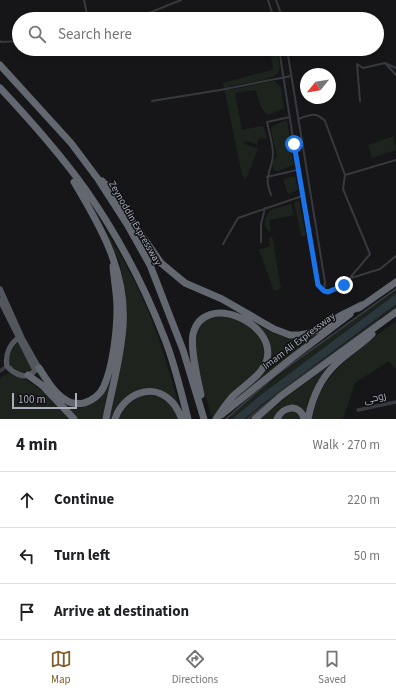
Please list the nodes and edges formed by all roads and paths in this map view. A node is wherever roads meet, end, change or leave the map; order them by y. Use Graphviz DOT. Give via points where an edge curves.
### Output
graph roads {
  1 [pos="84,0"];
  2 [pos="181,0"];
  3 [pos="268,0"];
  4 [pos="276,0"];
  5 [pos="87,12"];
  6 [pos="151,12"];
  7 [pos="272,12"];
  8 [pos="280,12"];
  9 [pos="0,41"];
  10 [pos="12,41"];
  11 [pos="280,56"];
  12 [pos="288,56"];
  13 [pos="385,63"];
  14 [pos="0,65"];
  15 [pos="396,68"];
  16 [pos="396,75"];
  17 [pos="291,76"];
  18 [pos="284,77"];
  19 [pos="0,88"];
  20 [pos="152,101"];
  21 [pos="360,101"];
  22 [pos="290,117"];
  23 [pos="298,119"];
  24 [pos="302,143"];
  25 [pos="294,144"];
  26 [pos="62,160"];
  27 [pos="396,160"];
  28 [pos="298,170"];
  29 [pos="345,175"];
  30 [pos="95,176"];
  31 [pos="267,177"];
  32 [pos="270,195"];
  33 [pos="302,196"];
  34 [pos="266,208"];
  35 [pos="261,242"];
  36 [pos="223,244"];
  37 [pos="112,255"];
  38 [pos="396,256"];
  39 [pos="350,278"];
  40 [pos="396,282"];
  41 [pos="0,289"];
  42 [pos="396,289"];
  43 [pos="324,291"];
  44 [pos="0,300"];
  45 [pos="362,305"];
  46 [pos="396,308"];
  47 [pos="393,314"];
  48 [pos="18,338"];
  49 [pos="7,366"];
  50 [pos="37,369"];
  51 [pos="0,371"];
  52 [pos="28,376"];
  53 [pos="43,386"];
  54 [pos="396,402"];
  55 [pos="358,410"];
  56 [pos="74,419"];
  57 [pos="106,419"];
  58 [pos="116,419"];
  59 [pos="182,419"];
  60 [pos="188,419"];
  61 [pos="204,419"];
  62 [pos="216,419"];
  63 [pos="226,419"];
  64 [pos="248,419"];
  65 [pos="255,419"];
  66 [pos="277,419"];
  67 [pos="304,419"];
  68 [pos="308,419"];
  1 -- 5 [label="lane"];
  2 -- 6 [label="lane"];
  3 -- 7 [label="lane"];
  4 -- 8 [label="lane"];
  9 -- 10 [label="lane"];
  11 -- 18 [label="lane"];
  12 -- 17 [label="lane"];
  13 -- 15 [label="lane"];
  13 -- 16 [label="lane"];
  13 -- 21 [label="lane" via="363,68 357,64"];
  14 -- 30 [label="highway, Zeynoddin Expressway" via="71,143"];
  17 -- 18 [label="lane"];
  17 -- 23 [label="lane"];
  18 -- 20 [label="lane"];
  18 -- 22 [label="lane"];
  19 -- 26 [label="highway"];
  22 -- 25 [label="lane"];
  22 -- 31 [label="lane" via="267,122 273,154"];
  23 -- 24 [label="lane"];
  23 -- 29 [label="lane" via="315,114 325,121"];
  24 -- 25 [label="lane"];
  24 -- 43 [label="lane" via="325,282"];
  25 -- 28 [label="lane"];
  26 -- 37 [label="highway" via="99,226"];
  26 -- 60 [label="highway" via="86,190 136,272 165,339"];
  27 -- 29 [label="lane"];
  28 -- 31 [label="lane"];
  28 -- 33 [label="lane"];
  29 -- 39 [label="lane" via="343,189 370,254"];
  30 -- 45 [label="highway" via="109,188 167,268 185,283 222,299 274,329 290,335 310,333"];
  30 -- 61 [label="highway, Zeynoddin Expressway" via="150,265 183,350"];
  31 -- 32 [label="lane"];
  33 -- 34 [label="lane"];
  33 -- 43 [label="lane" via="318,285"];
  34 -- 35 [label="lane" via="261,224"];
  34 -- 36 [label="lane" via="238,218"];
  37 -- 50 [label="highway" via="117,309 104,387 94,398 78,404 59,395"];
  37 -- 57 [label="highway" via="119,273 124,307 118,365"];
  38 -- 39 [label="lane" via="380,269"];
  39 -- 43 [label="lane" via="344,285 328,292"];
  40 -- 45 [label="highway, Imam Ali Expressway"];
  41 -- 48 [label="main road"];
  42 -- 63 [label="lane" via="275,376"];
  44 -- 48 [label="main road"];
  45 -- 62 [label="highway, Imam Ali Expressway"];
  46 -- 64 [label="lane"];
  47 -- 65 [label="highway" via="281,396"];
  47 -- 68 [label="highway" via="336,364 326,376 313,399"];
  48 -- 49 [label="main road" via="6,355"];
  48 -- 50 [label="main road"];
  49 -- 51 [label="street"];
  49 -- 52 [label="main road" via="15,373"];
  50 -- 52 [label="main road"];
  50 -- 53 [label="highway"];
  52 -- 53 [label="highway"];
  53 -- 56 [label="highway"];
  54 -- 55 [label="street, روحی"];
  58 -- 59 [label="highway" via="124,403 145,392 160,394 169,399"];
  61 -- 62 [label="highway" via="193,345 194,334 199,324 208,316 225,313 243,319 255,328 265,340 267,357 261,370 231,398"];
  66 -- 67 [label="highway" via="283,410 295,408"];
}
